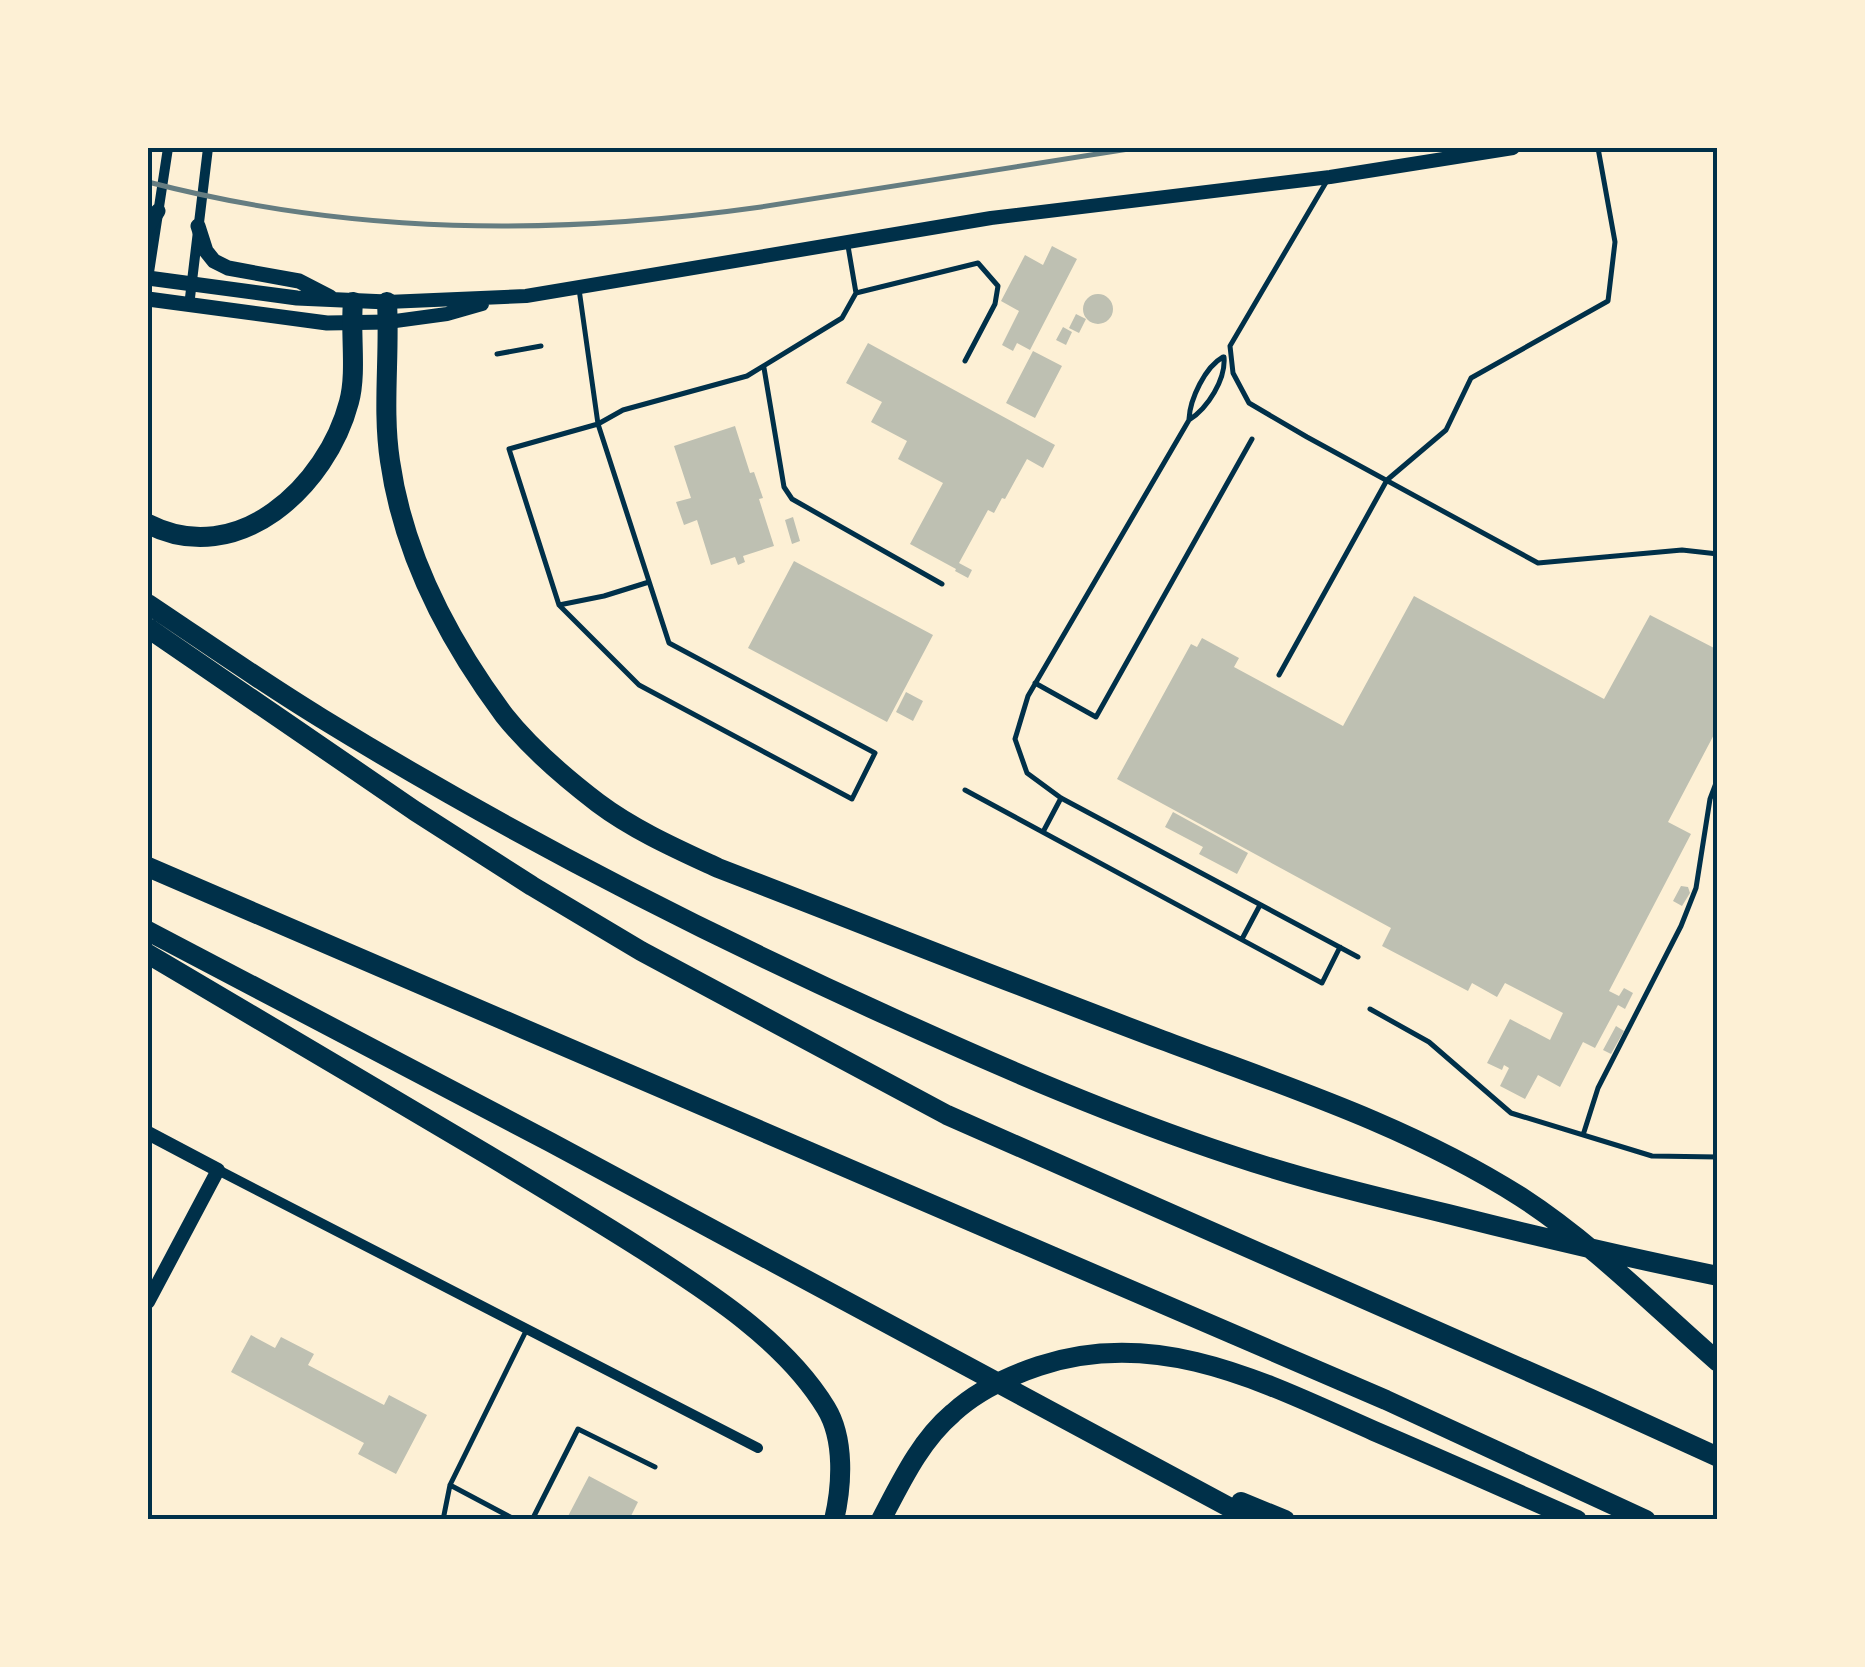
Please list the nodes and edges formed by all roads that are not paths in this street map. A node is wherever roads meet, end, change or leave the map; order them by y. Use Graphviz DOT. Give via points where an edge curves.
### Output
graph roads {
  1 [pos="168,148"];
  2 [pos="208,148"];
  3 [pos="1513,148"];
  4 [pos="1598,148"];
  5 [pos="1330,176"];
  6 [pos="158,211"];
  7 [pos="148,226"];
  8 [pos="198,226"];
  9 [pos="847,242"];
  10 [pos="148,278"];
  11 [pos="192,286"];
  12 [pos="578,286"];
  13 [pos="856,292"];
  14 [pos="148,299"];
  15 [pos="345,301"];
  16 [pos="188,306"];
  17 [pos="387,312"];
  18 [pos="351,324"];
  19 [pos="541,346"];
  20 [pos="1230,346"];
  21 [pos="497,354"];
  22 [pos="1224,357"];
  23 [pos="965,361"];
  24 [pos="764,368"];
  25 [pos="1190,420"];
  26 [pos="598,424"];
  27 [pos="1252,439"];
  28 [pos="1387,480"];
  29 [pos="148,524"];
  30 [pos="1718,554"];
  31 [pos="649,582"];
  32 [pos="942,584"];
  33 [pos="148,604"];
  34 [pos="558,605"];
  35 [pos="148,628"];
  36 [pos="1279,675"];
  37 [pos="1035,683"];
  38 [pos="1718,778"];
  39 [pos="965,790"];
  40 [pos="1061,798"];
  41 [pos="1043,832"];
  42 [pos="148,867"];
  43 [pos="1260,904"];
  44 [pos="148,931"];
  45 [pos="1242,939"];
  46 [pos="1340,947"];
  47 [pos="148,954"];
  48 [pos="1358,957"];
  49 [pos="1370,1009"];
  50 [pos="148,1133"];
  51 [pos="1584,1134"];
  52 [pos="1718,1157"];
  53 [pos="218,1170"];
  54 [pos="1663,1265"];
  55 [pos="1718,1276"];
  56 [pos="1718,1286"];
  57 [pos="148,1302"];
  58 [pos="527,1329"];
  59 [pos="1718,1362"];
  60 [pos="758,1448"];
  61 [pos="1718,1457"];
  62 [pos="655,1467"];
  63 [pos="1179,1478"];
  64 [pos="450,1485"];
  65 [pos="444,1520"];
  66 [pos="516,1520"];
  67 [pos="532,1520"];
  68 [pos="834,1520"];
  69 [pos="881,1520"];
  70 [pos="1253,1520"];
  71 [pos="1285,1520"];
  72 [pos="1577,1520"];
  73 [pos="1646,1520"];
  1 -- 6 [label="street"];
  2 -- 8 [label="street"];
  3 -- 5 [label="street"];
  4 -- 28 [label="lane" via="1615,242 1608,301 1471,378 1446,430"];
  5 -- 9 [label="street"];
  5 -- 20 [label="lane"];
  6 -- 7 [label="main road"];
  6 -- 10 [label="street"];
  8 -- 11 [label="street"];
  8 -- 15 [label="main road" via="214,261"];
  9 -- 12 [label="street"];
  9 -- 13 [label="lane"];
  10 -- 11 [label="main road"];
  11 -- 15 [label="main road"];
  11 -- 16 [label="street"];
  12 -- 17 [label="street" via="447,314"];
  12 -- 26 [label="lane"];
  13 -- 23 [label="lane" via="978,264 998,286 996,304"];
  13 -- 24 [label="lane" via="842,318"];
  14 -- 16 [label="main road"];
  15 -- 17 [label="main road"];
  15 -- 18 [label="highway"];
  16 -- 18 [label="main road"];
  17 -- 18 [label="main road"];
  17 -- 59 [label="highway" via="390,460 413,553 449,629 506,716 600,805 718,868 1334,1102 1430,1146 1559,1223"];
  18 -- 29 [label="highway" via="351,397 340,434 297,494 245,530 224,536 187,536"];
  19 -- 21 [label="lane"];
  20 -- 22 [label="lane"];
  20 -- 28 [label="lane" via="1233,373 1249,403"];
  22 -- 25 [label="lane" via="1225,369 1202,412"];
  22 -- 25 [label="lane" via="1214,362 1190,406"];
  24 -- 26 [label="lane" via="623,410"];
  24 -- 32 [label="lane" via="784,487 792,499"];
  25 -- 37 [label="lane"];
  26 -- 31 [label="lane"];
  26 -- 34 [label="lane" via="509,449"];
  27 -- 37 [label="lane" via="1096,717"];
  28 -- 30 [label="lane" via="1538,563 1682,550"];
  28 -- 36 [label="lane"];
  31 -- 34 [label="lane"];
  31 -- 34 [label="lane" via="669,643 875,753 852,799 639,685"];
  33 -- 54 [label="highway" via="320,718 502,823 807,980 991,1062 1233,1156 1354,1192"];
  35 -- 61 [label="highway" via="516,876 641,951 948,1115"];
  37 -- 40 [label="lane" via="1015,739 1027,774"];
  38 -- 51 [label="lane" via="1696,888 1598,1088"];
  39 -- 41 [label="lane"];
  40 -- 41 [label="lane"];
  40 -- 43 [label="lane"];
  41 -- 45 [label="lane"];
  42 -- 73 [label="highway" via="1386,1400"];
  43 -- 45 [label="lane"];
  43 -- 46 [label="lane"];
  44 -- 63 [label="highway"];
  45 -- 46 [label="lane" via="1322,982"];
  46 -- 48 [label="lane"];
  47 -- 68 [label="highway" via="572,1205 751,1327 828,1411 840,1466"];
  49 -- 51 [label="lane" via="1429,1042 1511,1112"];
  50 -- 53 [label="street"];
  51 -- 52 [label="lane" via="1652,1156"];
  53 -- 57 [label="street"];
  53 -- 58 [label="street"];
  54 -- 55 [label="highway"];
  54 -- 56 [label="highway"];
  58 -- 60 [label="street"];
  58 -- 64 [label="lane"];
  62 -- 67 [label="lane" via="578,1428"];
  63 -- 70 [label="highway"];
  63 -- 71 [label="highway"];
  64 -- 65 [label="lane"];
  64 -- 66 [label="lane"];
  69 -- 72 [label="highway" via="911,1464 952,1413 1018,1373 1079,1354 1111,1352 1174,1357 1251,1376"];
}
